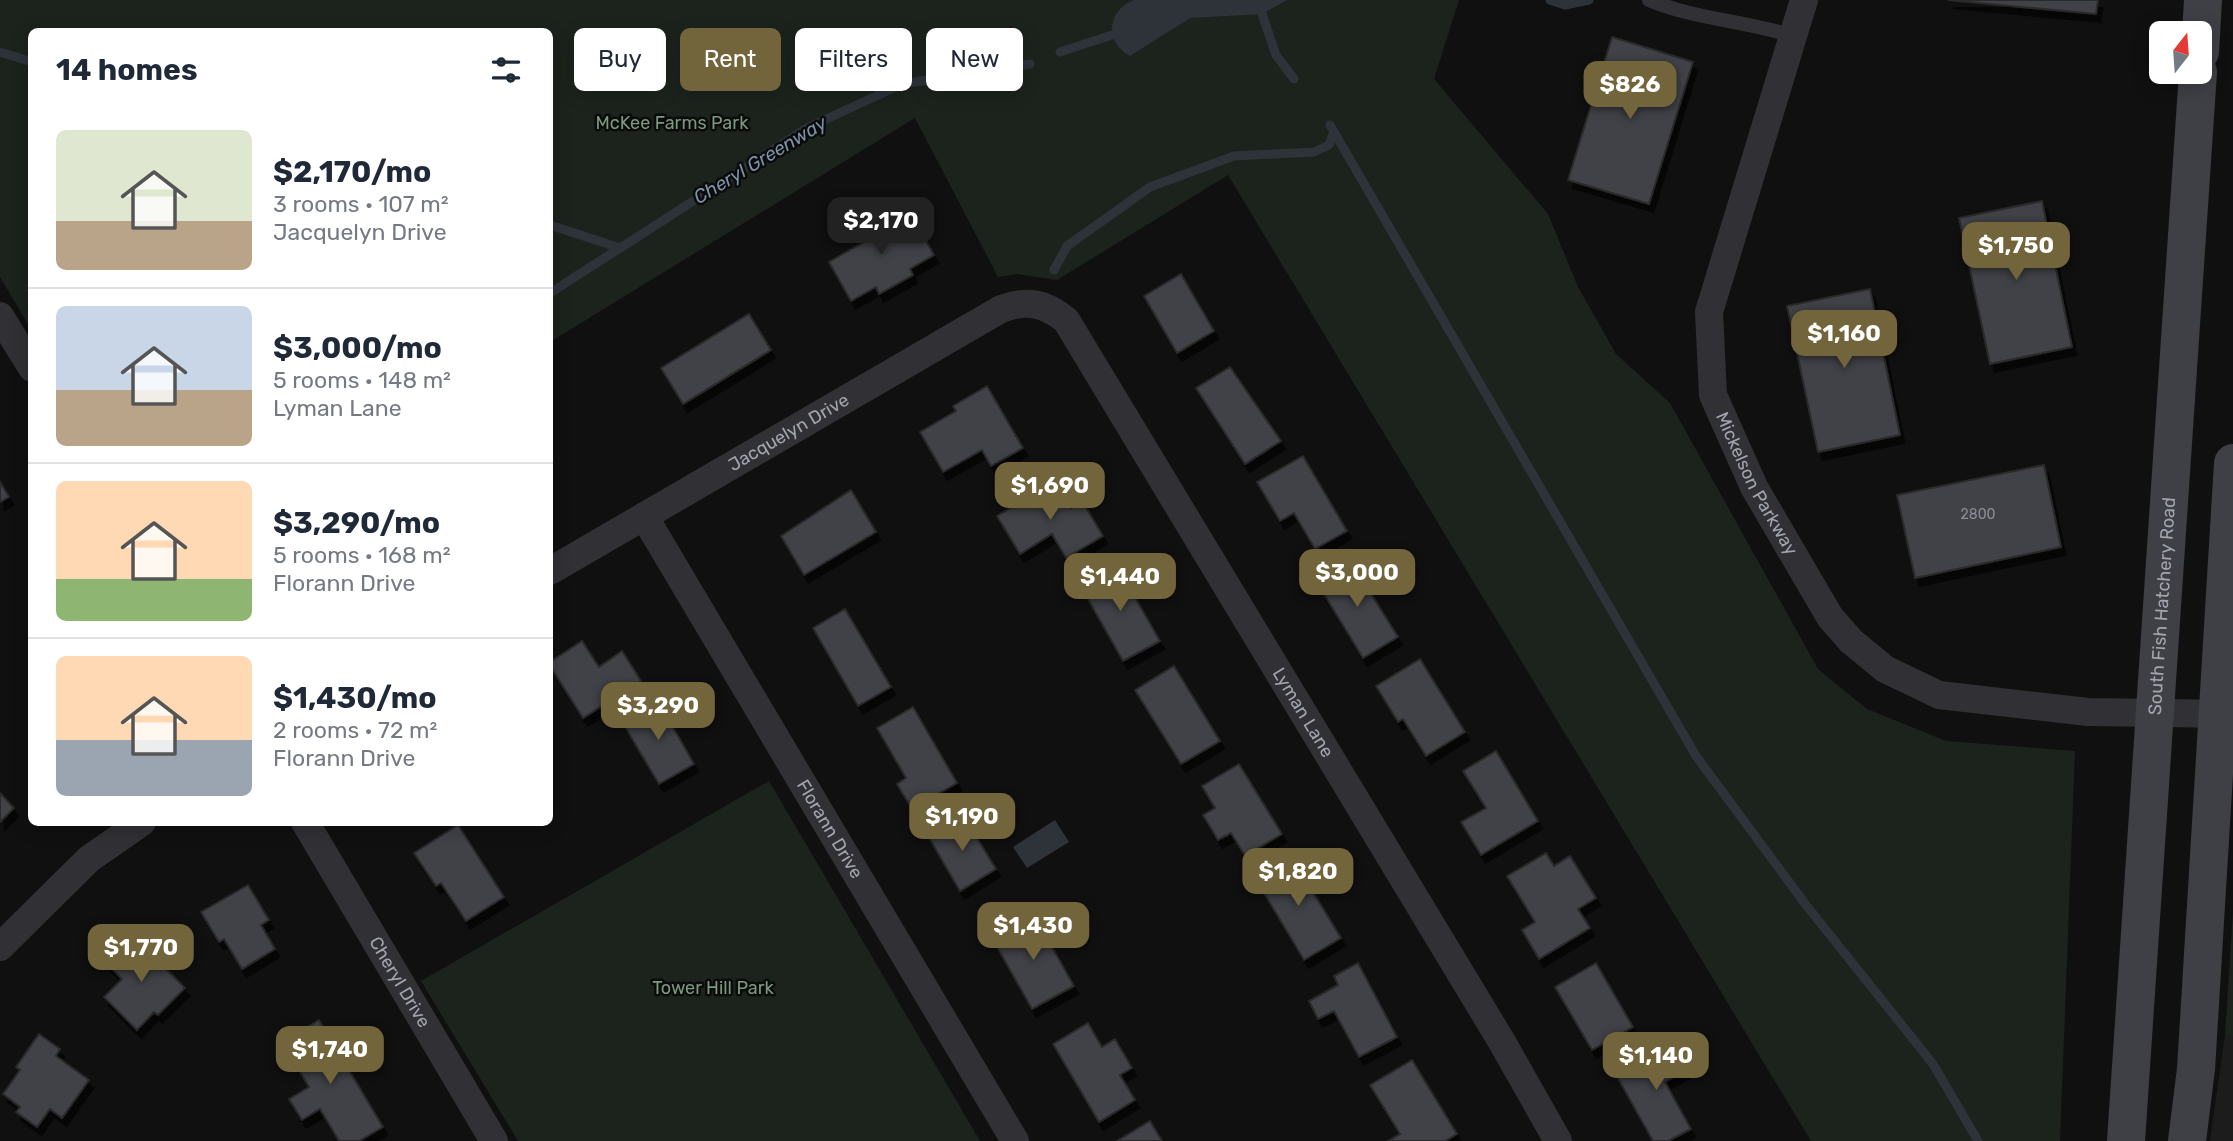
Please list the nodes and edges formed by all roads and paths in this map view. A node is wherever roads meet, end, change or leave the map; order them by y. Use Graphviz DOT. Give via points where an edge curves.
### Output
graph roads {
  1 [pos="1649,0"];
  2 [pos="1804,0"];
  3 [pos="2203,0"];
  4 [pos="2202,21"];
  5 [pos="1793,36"];
  6 [pos="2197,84"];
  7 [pos="1031,302"];
  8 [pos="0,316"];
  9 [pos="28,362"];
  10 [pos="2233,463"];
  11 [pos="644,516"];
  12 [pos="553,569"];
  13 [pos="2158,712"];
  14 [pos="2226,714"];
  15 [pos="136,826"];
  16 [pos="307,826"];
  17 [pos="0,947"];
  18 [pos="494,1141"];
  19 [pos="1015,1141"];
  20 [pos="1558,1141"];
  21 [pos="2126,1141"];
  22 [pos="2186,1141"];
  1 -- 5 [label="lane"];
  2 -- 5 [label="street, Mickelson Parkway"];
  3 -- 4 [label="main road"];
  5 -- 13 [label="street, Mickelson Parkway" via="1709,312 1713,395 1755,487 1830,617 1885,668 1939,695 2088,712"];
  6 -- 13 [label="main road, South Fish Hatchery Road"];
  7 -- 11 [label="street, Jacquelyn Drive" via="1001,309"];
  7 -- 20 [label="street, Lyman Lane" via="1066,320"];
  8 -- 9 [label="street"];
  10 -- 14 [label="main road"];
  11 -- 12 [label="street, Jacquelyn Drive"];
  11 -- 19 [label="street, Florann Drive"];
  13 -- 14 [label="street, Mickelson Parkway"];
  13 -- 21 [label="main road, South Fish Hatchery Road"];
  14 -- 22 [label="main road"];
  15 -- 17 [label="street" via="89,859"];
  16 -- 18 [label="street, Cheryl Drive"];
}
